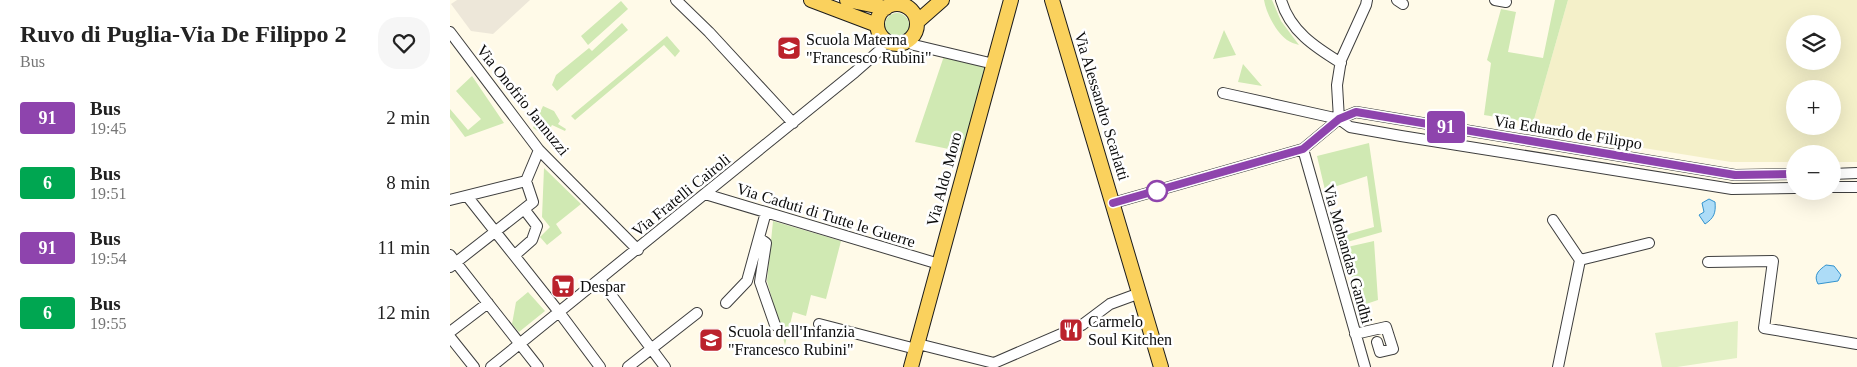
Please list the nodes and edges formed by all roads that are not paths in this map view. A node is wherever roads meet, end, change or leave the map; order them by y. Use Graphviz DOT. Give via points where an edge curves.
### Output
graph roads {
  1 [pos="676,0"];
  2 [pos="811,0"];
  3 [pos="847,0"];
  4 [pos="942,0"];
  5 [pos="1011,0"];
  6 [pos="1052,0"];
  7 [pos="1281,0"];
  8 [pos="1367,0"];
  9 [pos="914,4"];
  10 [pos="886,8"];
  11 [pos="917,22"];
  12 [pos="877,25"];
  13 [pos="450,32"];
  14 [pos="886,42"];
  15 [pos="908,42"];
  16 [pos="1341,63"];
  17 [pos="994,64"];
  18 [pos="1223,93"];
  19 [pos="1339,119"];
  20 [pos="793,122"];
  21 [pos="1303,149"];
  22 [pos="539,150"];
  23 [pos="1857,173"];
  24 [pos="1786,174"];
  25 [pos="1841,174"];
  26 [pos="526,182"];
  27 [pos="1841,187"];
  28 [pos="1786,188"];
  29 [pos="1857,188"];
  30 [pos="705,194"];
  31 [pos="467,196"];
  32 [pos="450,200"];
  33 [pos="1113,203"];
  34 [pos="524,209"];
  35 [pos="766,212"];
  36 [pos="1553,220"];
  37 [pos="495,232"];
  38 [pos="759,238"];
  39 [pos="1650,244"];
  40 [pos="638,250"];
  41 [pos="514,255"];
  42 [pos="1580,260"];
  43 [pos="452,261"];
  44 [pos="1708,262"];
  45 [pos="939,264"];
  46 [pos="600,280"];
  47 [pos="1140,293"];
  48 [pos="488,303"];
  49 [pos="726,303"];
  50 [pos="559,312"];
  51 [pos="697,313"];
  52 [pos="819,324"];
  53 [pos="775,325"];
  54 [pos="450,332"];
  55 [pos="1355,334"];
  56 [pos="450,337"];
  57 [pos="1377,342"];
  58 [pos="520,344"];
  59 [pos="1857,344"];
  60 [pos="917,346"];
  61 [pos="651,349"];
  62 [pos="1001,364"];
  63 [pos="474,367"];
  64 [pos="491,367"];
  65 [pos="538,367"];
  66 [pos="600,367"];
  67 [pos="628,367"];
  68 [pos="665,367"];
  69 [pos="911,367"];
  70 [pos="1162,367"];
  71 [pos="1365,367"];
  72 [pos="1558,367"];
  1 -- 20 [label="street"];
  2 -- 12 [label="main road"];
  3 -- 10 [label="main road"];
  4 -- 11 [label="main road"];
  5 -- 17 [label="main road, Via Aldo Moro"];
  6 -- 33 [label="main road, Via Alessandro Scarlatti"];
  7 -- 16 [label="street" via="1289,21 1299,32"];
  8 -- 16 [label="street"];
  9 -- 10 [label="main road"];
  9 -- 11 [label="main road"];
  10 -- 12 [label="main road"];
  11 -- 15 [label="main road" via="916,33"];
  12 -- 14 [label="main road"];
  13 -- 22 [label="street, Via Onofrio Jannuzzi"];
  14 -- 15 [label="main road" via="897,45"];
  14 -- 20 [label="street, Via Fratelli Cairoli" via="855,72"];
  15 -- 17 [label="street"];
  16 -- 19 [label="street" via="1337,85"];
  17 -- 45 [label="main road, Via Aldo Moro"];
  18 -- 19 [label="street"];
  19 -- 21 [label="street, Via Eduardo de Filippo"];
  19 -- 24 [label="street, Via Eduardo de Filippo" via="1356,112 1735,175"];
  19 -- 28 [label="street, Via Eduardo de Filippo" via="1350,126 1401,136 1732,189"];
  20 -- 30 [label="street, Via Fratelli Cairoli"];
  21 -- 33 [label="street, Via Eduardo de Filippo"];
  21 -- 55 [label="street, Via Mohandas Gandhi"];
  22 -- 26 [label="street"];
  22 -- 40 [label="street, Via Onofrio Jannuzzi"];
  23 -- 25 [label="street"];
  26 -- 31 [label="street"];
  26 -- 34 [label="street" via="533,202"];
  27 -- 29 [label="street"];
  30 -- 35 [label="street, Via Caduti di Tutte le Guerre"];
  30 -- 40 [label="street, Via Fratelli Cairoli"];
  31 -- 32 [label="street"];
  31 -- 37 [label="street"];
  33 -- 47 [label="main road, Via Alessandro Scarlatti"];
  34 -- 37 [label="street"];
  34 -- 41 [label="street" via="536,226 532,240"];
  35 -- 38 [label="street"];
  35 -- 45 [label="street, Via Caduti di Tutte le Guerre"];
  36 -- 42 [label="street"];
  37 -- 41 [label="street"];
  37 -- 43 [label="street"];
  38 -- 49 [label="street" via="747,281"];
  38 -- 53 [label="street" via="766,243 760,282"];
  39 -- 42 [label="street"];
  40 -- 46 [label="street, Via Fratelli Cairoli"];
  41 -- 50 [label="street"];
  42 -- 72 [label="street"];
  43 -- 48 [label="street"];
  44 -- 59 [label="street" via="1773,261 1764,328"];
  45 -- 60 [label="main road, Via Aldo Moro"];
  46 -- 50 [label="street, Via Fratelli Cairoli"];
  46 -- 61 [label="street"];
  47 -- 62 [label="street" via="1110,304 1082,325"];
  47 -- 70 [label="main road, Via Alessandro Scarlatti"];
  48 -- 54 [label="street"];
  48 -- 58 [label="street"];
  50 -- 58 [label="street, Via Fratelli Cairoli"];
  50 -- 66 [label="street"];
  51 -- 61 [label="street"];
  52 -- 60 [label="street"];
  55 -- 57 [label="street" via="1386,327 1393,349 1380,352"];
  55 -- 71 [label="street, Via Mohandas Gandhi"];
  56 -- 63 [label="street"];
  58 -- 64 [label="street, Via Fratelli Cairoli"];
  58 -- 65 [label="street"];
  60 -- 62 [label="street"];
  60 -- 69 [label="main road, Via Aldo Moro"];
  61 -- 67 [label="street"];
  61 -- 68 [label="street"];
}
